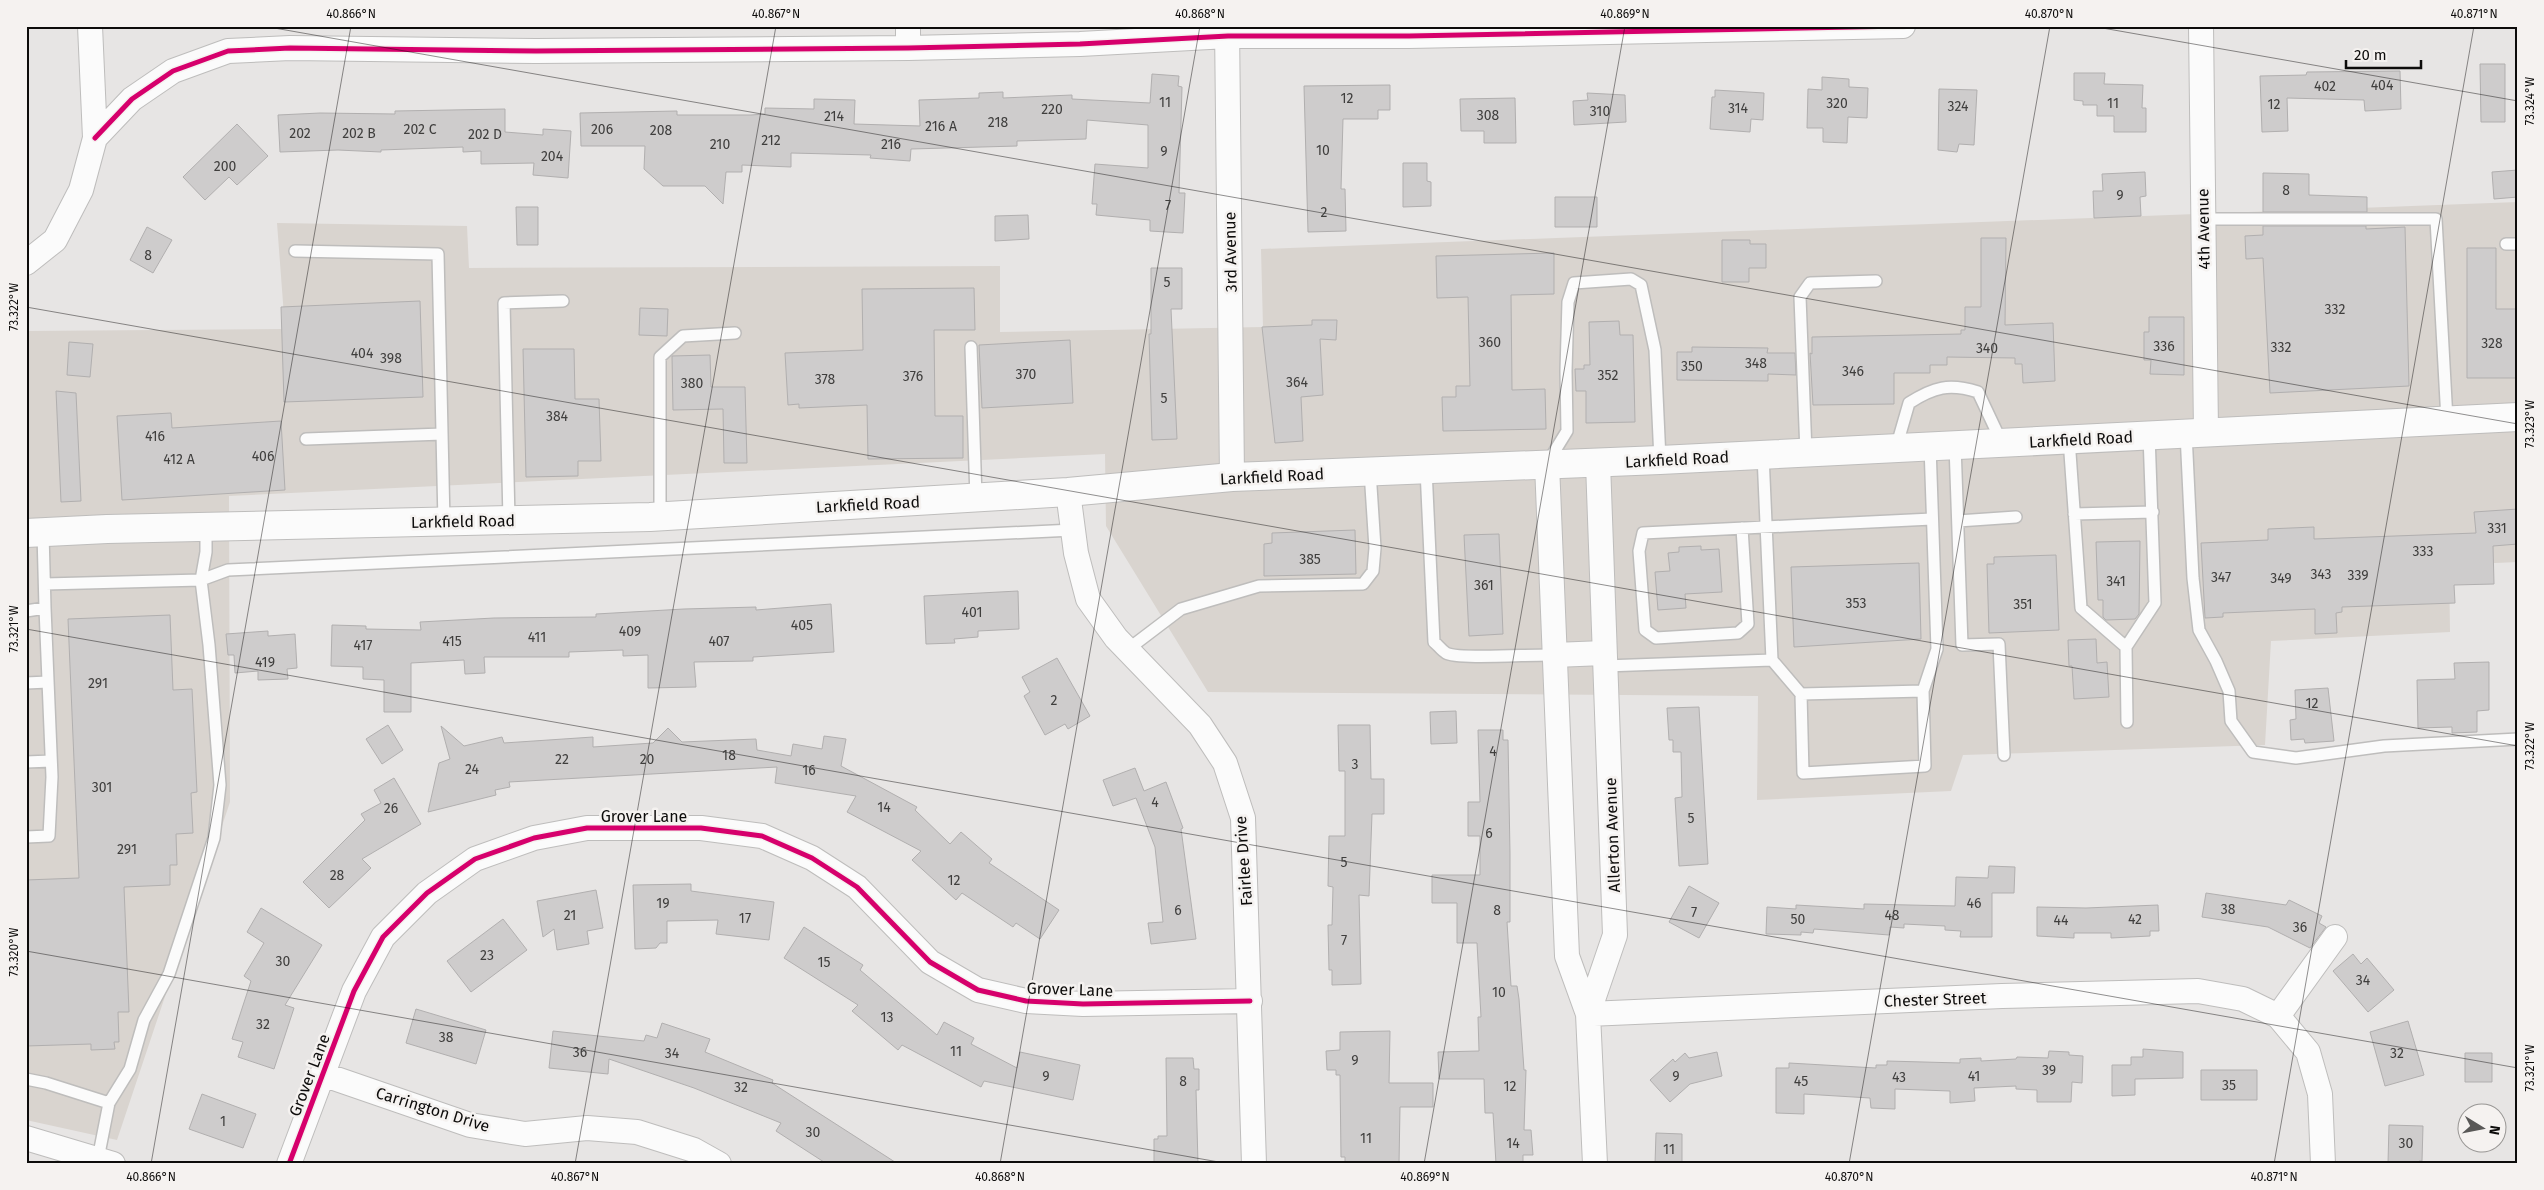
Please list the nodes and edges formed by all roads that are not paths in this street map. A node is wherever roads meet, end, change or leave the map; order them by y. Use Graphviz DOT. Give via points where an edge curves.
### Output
graph roads {
  1 [pos="90,26"];
  2 [pos="1903,26"];
  3 [pos="2201,26"];
  4 [pos="1228,31"];
  5 [pos="908,37"];
  6 [pos="95,138"];
  7 [pos="2203,219"];
  8 [pos="295,251"];
  9 [pos="26,263"];
  10 [pos="1876,281"];
  11 [pos="563,301"];
  12 [pos="735,333"];
  13 [pos="971,347"];
  14 [pos="2518,417"];
  15 [pos="2447,420"];
  16 [pos="2196,433"];
  17 [pos="442,434"];
  18 [pos="2149,435"];
  19 [pos="306,439"];
  20 [pos="2069,439"];
  21 [pos="2002,443"];
  22 [pos="1942,446"];
  23 [pos="1896,448"];
  24 [pos="1806,453"];
  25 [pos="1763,455"];
  26 [pos="1660,460"];
  27 [pos="1598,463"];
  28 [pos="1547,464"];
  29 [pos="1426,469"];
  30 [pos="1370,471"];
  31 [pos="1232,477"];
  32 [pos="1068,492"];
  33 [pos="976,498"];
  34 [pos="2152,512"];
  35 [pos="2074,514"];
  36 [pos="660,516"];
  37 [pos="2016,516"];
  38 [pos="1932,519"];
  39 [pos="509,520"];
  40 [pos="1958,521"];
  41 [pos="444,522"];
  42 [pos="206,527"];
  43 [pos="1766,527"];
  44 [pos="1742,528"];
  45 [pos="1073,530"];
  46 [pos="35,533"];
  47 [pos="201,580"];
  48 [pos="45,584"];
  49 [pos="45,608"];
  50 [pos="26,611"];
  51 [pos="2126,647"];
  52 [pos="1127,650"];
  53 [pos="1554,654"];
  54 [pos="1604,659"];
  55 [pos="1772,660"];
  56 [pos="48,682"];
  57 [pos="26,683"];
  58 [pos="1923,691"];
  59 [pos="1801,694"];
  60 [pos="2127,722"];
  61 [pos="2518,738"];
  62 [pos="2004,755"];
  63 [pos="51,761"];
  64 [pos="26,762"];
  65 [pos="26,837"];
  66 [pos="2335,937"];
  67 [pos="1250,1001"];
  68 [pos="1588,1014"];
  69 [pos="2278,1016"];
  70 [pos="322,1074"];
  71 [pos="26,1079"];
  72 [pos="109,1104"];
  73 [pos="26,1138"];
  74 [pos="106,1161"];
  75 [pos="289,1164"];
  76 [pos="719,1164"];
  77 [pos="1254,1164"];
  78 [pos="1595,1164"];
  79 [pos="2323,1164"];
  1 -- 6 [label="street"];
  2 -- 4 [label="street" via="1419,35"];
  3 -- 7 [label="street, 4th Avenue"];
  4 -- 5 [label="street" via="1080,44"];
  4 -- 31 [label="street, 3rd Avenue"];
  5 -- 6 [label="street" via="536,52 290,48 228,51 173,71 132,99"];
  6 -- 9 [label="street" via="81,190 54,240"];
  7 -- 15 [label="lane" via="2436,219"];
  7 -- 16 [label="street, 4th Avenue"];
  8 -- 17 [label="lane" via="438,254"];
  10 -- 24 [label="lane" via="1810,283 1800,298"];
  11 -- 39 [label="lane" via="504,303"];
  12 -- 36 [label="lane" via="683,336 660,357"];
  13 -- 33 [label="lane"];
  14 -- 15 [label="main road, Larkfield Road"];
  15 -- 16 [label="main road, Larkfield Road"];
  16 -- 18 [label="main road, Larkfield Road"];
  16 -- 61 [label="lane" via="2192,568 2199,630 2229,691 2231,721 2253,752 2296,758 2384,746"];
  17 -- 19 [label="lane"];
  17 -- 41 [label="lane"];
  18 -- 20 [label="main road, Larkfield Road"];
  18 -- 34 [label="lane"];
  20 -- 21 [label="main road, Larkfield Road"];
  20 -- 35 [label="lane"];
  21 -- 22 [label="main road, Larkfield Road"];
  21 -- 23 [label="lane" via="1978,392 1958,386 1928,391 1909,403"];
  22 -- 23 [label="main road, Larkfield Road"];
  22 -- 38 [label="lane"];
  22 -- 40 [label="lane"];
  23 -- 24 [label="main road, Larkfield Road"];
  24 -- 25 [label="main road, Larkfield Road"];
  25 -- 26 [label="main road, Larkfield Road"];
  25 -- 43 [label="lane"];
  26 -- 27 [label="main road, Larkfield Road"];
  26 -- 28 [label="lane" via="1655,350 1641,285 1630,279 1574,283 1568,302 1567,431"];
  27 -- 28 [label="main road, Larkfield Road"];
  27 -- 54 [label="street, Allerton Avenue"];
  28 -- 29 [label="main road, Larkfield Road"];
  28 -- 53 [label="street, Allerton Avenue"];
  29 -- 30 [label="main road, Larkfield Road"];
  29 -- 53 [label="lane" via="1434,642 1447,654"];
  30 -- 31 [label="main road, Larkfield Road"];
  30 -- 52 [label="lane" via="1375,548 1373,571 1363,584 1259,586 1180,609"];
  31 -- 32 [label="main road, Larkfield Road"];
  32 -- 33 [label="main road, Larkfield Road"];
  32 -- 45 [label="street, Fairlee Drive"];
  33 -- 36 [label="main road, Larkfield Road"];
  34 -- 35 [label="lane"];
  34 -- 51 [label="lane" via="2155,602"];
  35 -- 51 [label="lane" via="2081,608"];
  36 -- 39 [label="main road, Larkfield Road"];
  37 -- 40 [label="lane"];
  38 -- 43 [label="lane"];
  38 -- 58 [label="lane" via="1937,649"];
  39 -- 41 [label="main road, Larkfield Road"];
  40 -- 62 [label="lane" via="1962,645 1998,644"];
  41 -- 42 [label="main road, Larkfield Road"];
  42 -- 46 [label="main road, Larkfield Road"];
  42 -- 47 [label="lane"];
  43 -- 44 [label="lane"];
  43 -- 55 [label="lane"];
  44 -- 44 [label="lane" via="1643,533 1639,551 1645,630 1656,638 1738,633 1748,624"];
  45 -- 47 [label="lane" via="228,570"];
  45 -- 52 [label="street, Fairlee Drive" via="1088,599"];
  46 -- 48 [label="lane"];
  47 -- 48 [label="lane"];
  47 -- 72 [label="lane" via="220,784 214,838 169,974 144,1020 130,1069"];
  48 -- 49 [label="lane"];
  49 -- 50 [label="lane"];
  49 -- 56 [label="lane"];
  51 -- 60 [label="lane"];
  52 -- 67 [label="street, Fairlee Drive" via="1200,725 1225,763 1243,818"];
  53 -- 54 [label="street"];
  53 -- 68 [label="street, Allerton Avenue" via="1567,956"];
  54 -- 55 [label="lane"];
  54 -- 68 [label="street, Allerton Avenue" via="1616,936"];
  55 -- 59 [label="lane"];
  56 -- 57 [label="lane"];
  56 -- 63 [label="lane"];
  58 -- 59 [label="lane"];
  58 -- 59 [label="lane" via="1925,766 1803,773"];
  63 -- 64 [label="lane"];
  63 -- 65 [label="lane" via="49,836"];
  66 -- 69 [label="street"];
  67 -- 70 [label="street, Grover Lane" via="1073,1004 1026,1002 978,990 930,962 857,888 812,858 762,836 701,828 587,828 534,838 475,859 427,893 383,937 354,991"];
  67 -- 77 [label="street, Fairlee Drive"];
  68 -- 69 [label="street, Chester Street" via="2198,991 2243,999"];
  68 -- 78 [label="street, Allerton Avenue"];
  69 -- 79 [label="street, Chester Street" via="2308,1052 2320,1094"];
  70 -- 75 [label="street, Grover Lane"];
  70 -- 76 [label="street, Carrington Drive" via="470,1124 525,1134 587,1128 637,1132 694,1150"];
  71 -- 72 [label="lane" via="46,1082"];
  72 -- 74 [label="lane"];
  73 -- 74 [label="street"];
}
